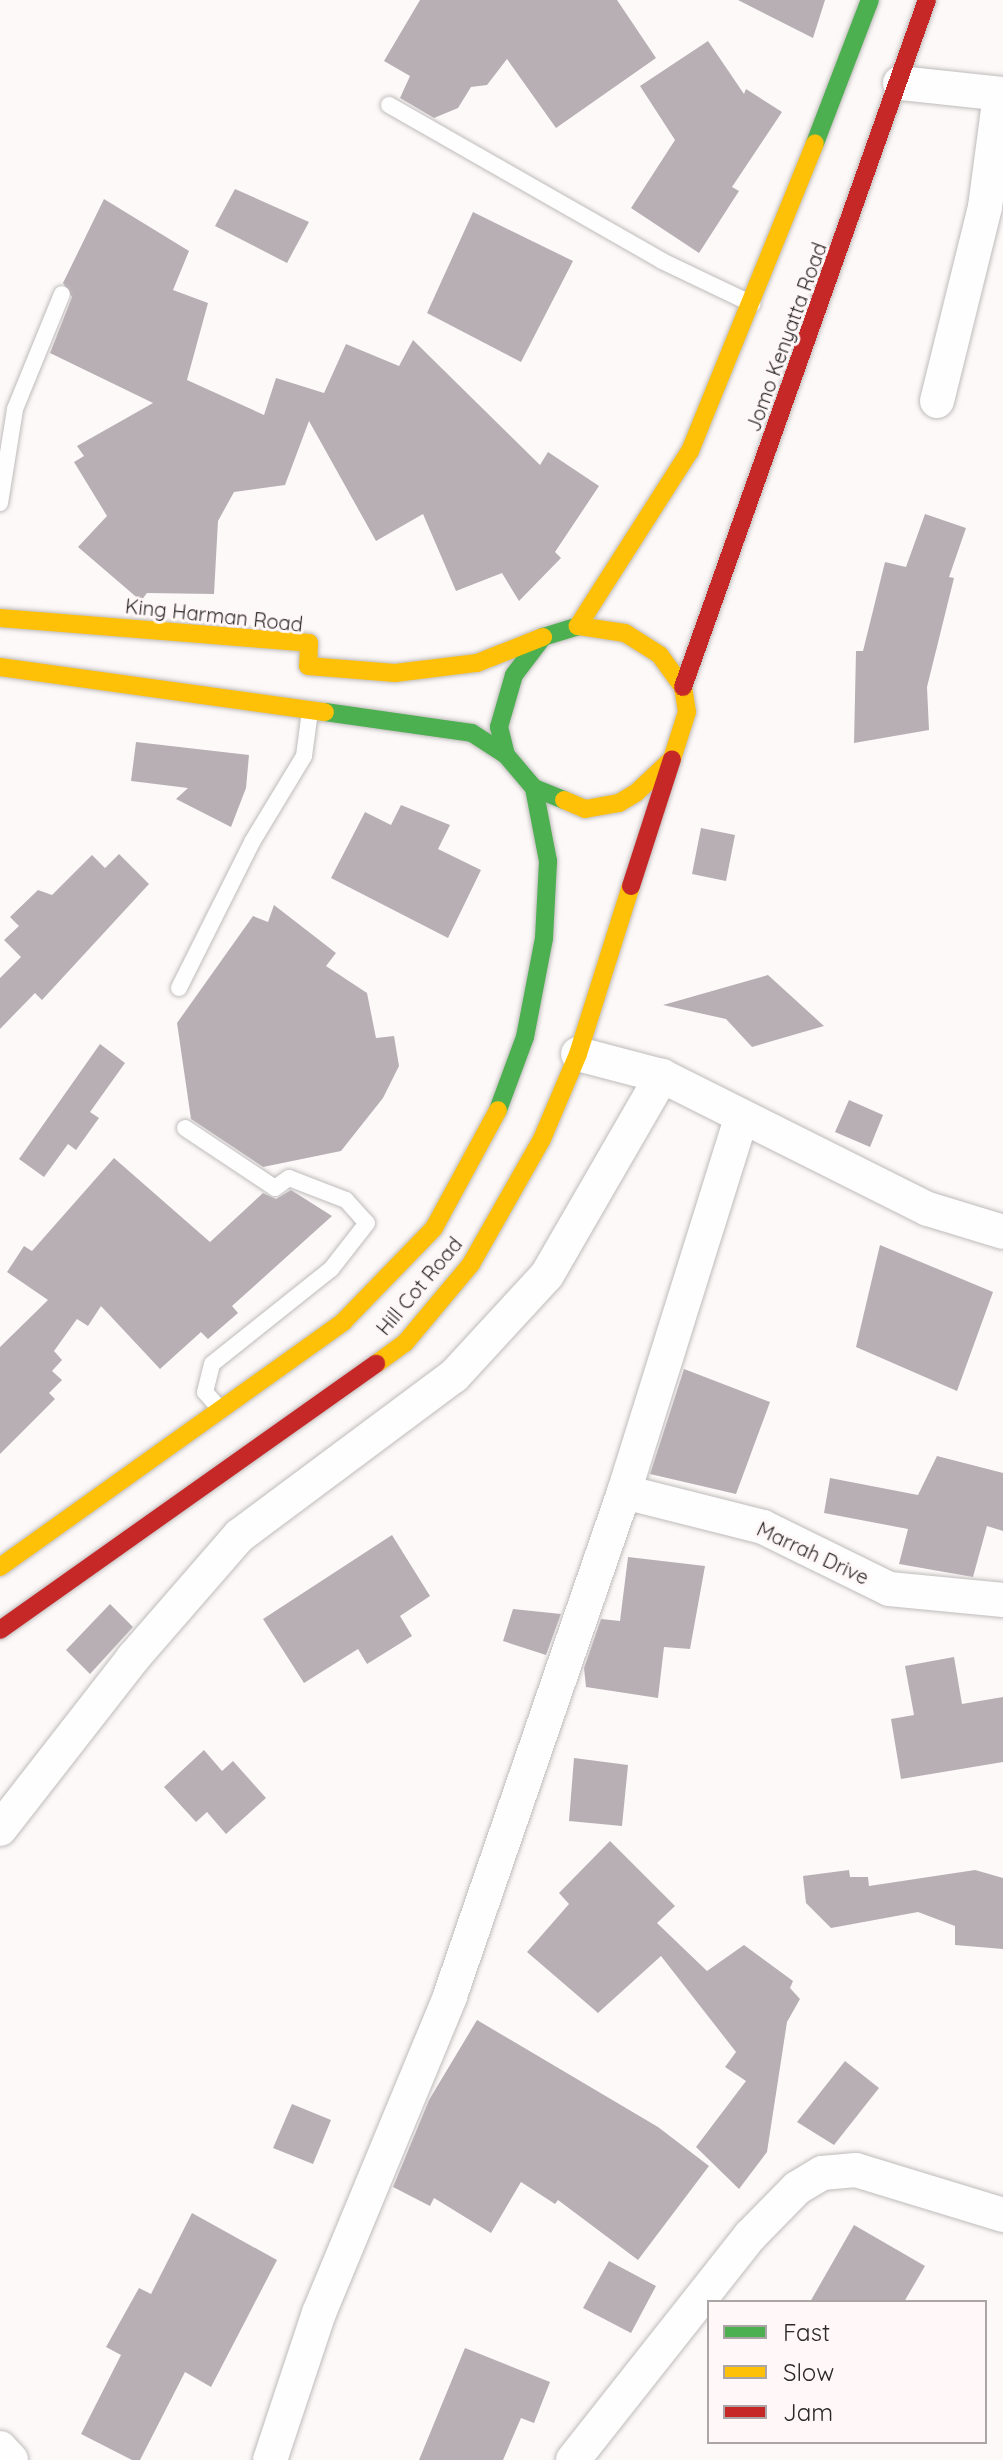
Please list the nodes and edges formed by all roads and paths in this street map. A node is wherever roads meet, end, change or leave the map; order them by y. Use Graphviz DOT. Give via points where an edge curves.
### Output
graph roads {
  1 [pos="870,0"];
  2 [pos="927,0"];
  3 [pos="900,83"];
  4 [pos="1002,94"];
  5 [pos="389,105"];
  6 [pos="62,294"];
  7 [pos="754,305"];
  8 [pos="937,401"];
  9 [pos="0,503"];
  10 [pos="0,618"];
  11 [pos="578,626"];
  12 [pos="543,637"];
  13 [pos="0,667"];
  14 [pos="683,687"];
  15 [pos="309,688"];
  16 [pos="506,755"];
  17 [pos="672,759"];
  18 [pos="534,788"];
  19 [pos="179,988"];
  20 [pos="578,1054"];
  21 [pos="662,1076"];
  22 [pos="741,1119"];
  23 [pos="185,1128"];
  24 [pos="1003,1232"];
  25 [pos="223,1412"];
  26 [pos="624,1492"];
  27 [pos="0,1567"];
  28 [pos="1003,1600"];
  29 [pos="0,1630"];
  30 [pos="0,1829"];
  31 [pos="1003,2215"];
  32 [pos="0,2448"];
  33 [pos="11,2460"];
  34 [pos="270,2460"];
  35 [pos="573,2460"];
  1 -- 7 [label="main road, Jomo Kenyatta Road"];
  2 -- 3 [label="main road, Jomo Kenyatta Road"];
  3 -- 4 [label="street"];
  3 -- 14 [label="main road, Jomo Kenyatta Road"];
  4 -- 8 [label="street" via="970,280"];
  5 -- 7 [label="lane" via="662,261"];
  6 -- 9 [label="lane" via="15,409"];
  7 -- 11 [label="main road, Jomo Kenyatta Road" via="690,451"];
  10 -- 15 [label="main road, King Harman Road" via="309,643"];
  11 -- 12 [label="main road"];
  11 -- 14 [label="main road" via="625,633 660,655"];
  12 -- 15 [label="main road" via="477,663"];
  12 -- 16 [label="main road" via="514,675 502,706"];
  13 -- 15 [label="main road"];
  14 -- 17 [label="main road" via="687,712"];
  15 -- 16 [label="main road" via="472,733"];
  15 -- 19 [label="lane" via="304,756 252,842"];
  16 -- 18 [label="main road"];
  17 -- 18 [label="main road" via="619,803 585,809"];
  17 -- 20 [label="main road, Hill Cot Road"];
  18 -- 25 [label="main road, Hill Cot Road" via="548,861 544,938 525,1037 490,1132 434,1228 343,1322"];
  20 -- 21 [label="street"];
  20 -- 29 [label="main road, Hill Cot Road" via="542,1139 471,1264 405,1343"];
  21 -- 22 [label="street"];
  21 -- 30 [label="street" via="547,1275 454,1376 239,1536 133,1658"];
  22 -- 24 [label="street" via="928,1209"];
  22 -- 26 [label="street"];
  23 -- 25 [label="lane" via="275,1188 289,1178 346,1200 367,1223 331,1269 212,1364 205,1392"];
  25 -- 27 [label="main road, Hill Cot Road"];
  26 -- 28 [label="street, Marrah Drive" via="763,1527 889,1589"];
  26 -- 34 [label="street" via="450,1996 319,2313"];
  31 -- 35 [label="street" via="856,2170 822,2173 797,2188 750,2236"];
  32 -- 33 [label="street"];
}
